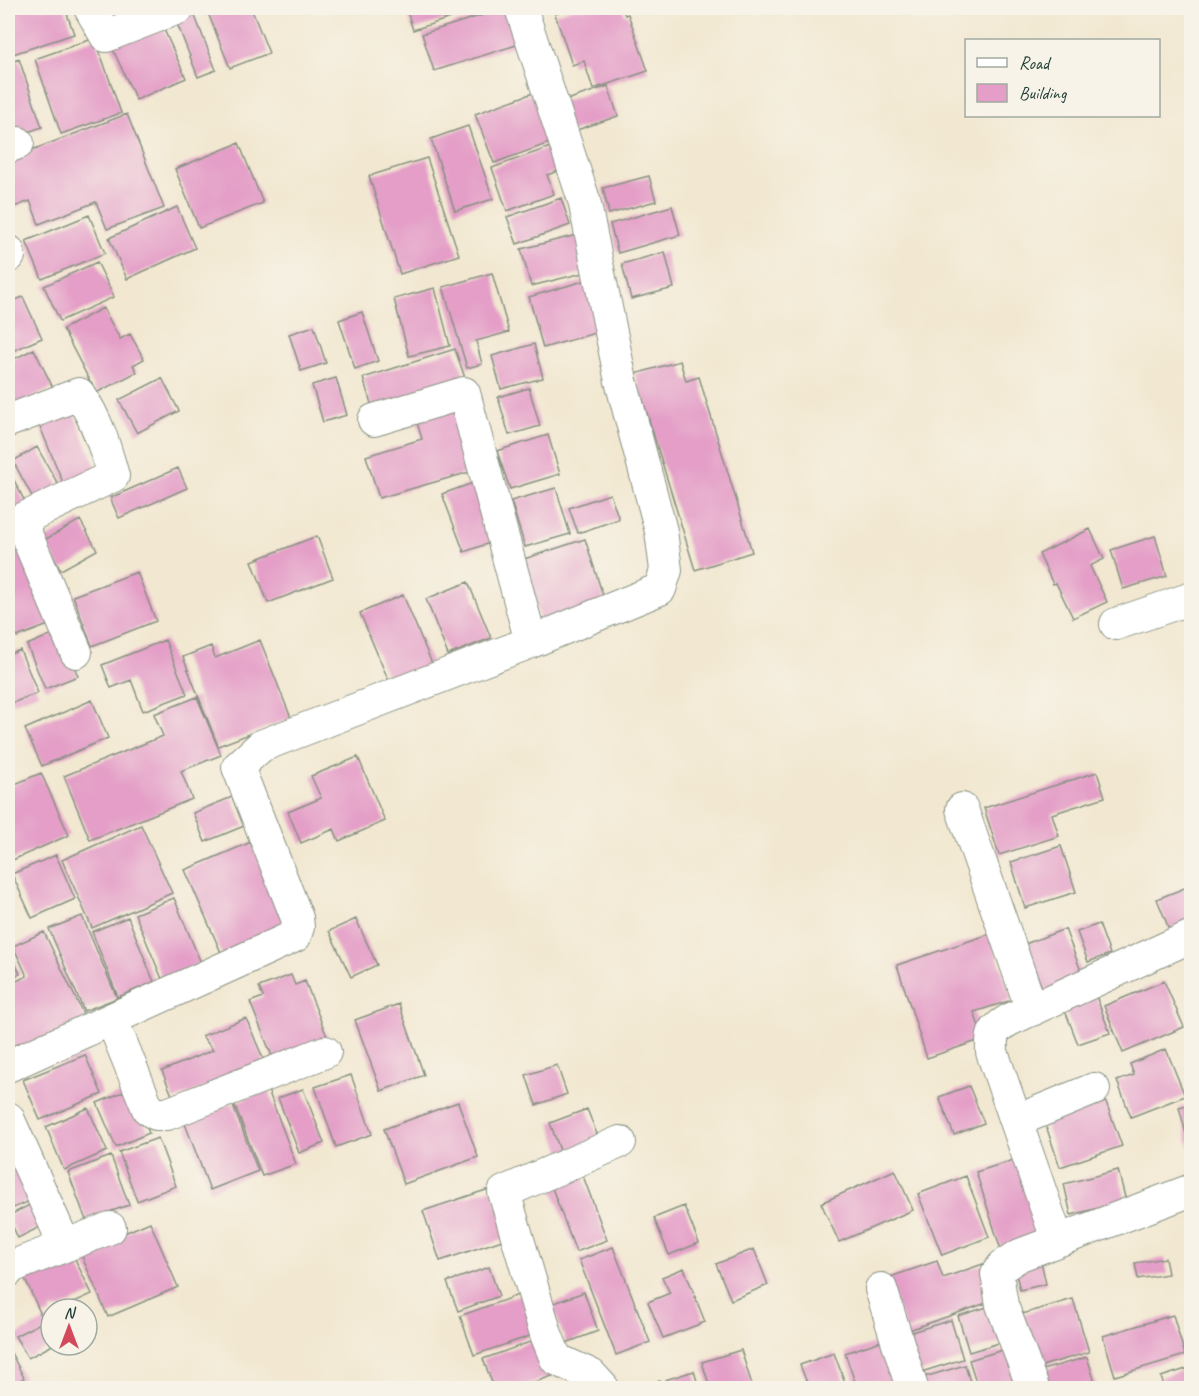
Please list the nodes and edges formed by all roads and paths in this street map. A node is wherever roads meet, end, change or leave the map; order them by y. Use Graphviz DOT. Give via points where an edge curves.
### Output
graph roads {
  1 [pos="90,8"];
  2 [pos="178,8"];
  3 [pos="521,8"];
  4 [pos="374,420"];
  5 [pos="8,421"];
  6 [pos="14,523"];
  7 [pos="1191,598"];
  8 [pos="1116,624"];
  9 [pos="531,642"];
  10 [pos="76,652"];
  11 [pos="962,809"];
  12 [pos="1191,936"];
  13 [pos="1032,1010"];
  14 [pos="112,1020"];
  15 [pos="325,1052"];
  16 [pos="8,1066"];
  17 [pos="1094,1089"];
  18 [pos="8,1118"];
  19 [pos="1016,1121"];
  20 [pos="620,1142"];
  21 [pos="1191,1190"];
  22 [pos="110,1228"];
  23 [pos="1058,1239"];
  24 [pos="65,1246"];
  25 [pos="8,1271"];
  26 [pos="881,1289"];
  27 [pos="603,1389"];
  28 [pos="912,1389"];
  29 [pos="1033,1389"];
  1 -- 2 [label="street" via="106,36"];
  3 -- 9 [label="street" via="584,200 621,381 661,531 666,570 660,589"];
  4 -- 9 [label="street" via="464,393"];
  5 -- 6 [label="street" via="80,394 103,439 113,476"];
  6 -- 10 [label="street"];
  7 -- 8 [label="street"];
  9 -- 14 [label="street" via="261,746 238,767 297,918 295,936"];
  11 -- 13 [label="street"];
  12 -- 13 [label="street"];
  13 -- 19 [label="street" via="995,1029 991,1039"];
  14 -- 15 [label="street" via="148,1109 156,1114 166,1114"];
  14 -- 16 [label="street"];
  17 -- 19 [label="street"];
  18 -- 24 [label="street"];
  19 -- 23 [label="street"];
  20 -- 27 [label="street" via="504,1192 556,1359 591,1375"];
  21 -- 23 [label="street"];
  22 -- 24 [label="street"];
  23 -- 29 [label="street" via="1020,1255 997,1274 1002,1305"];
  24 -- 25 [label="street"];
  26 -- 28 [label="street"];
}
